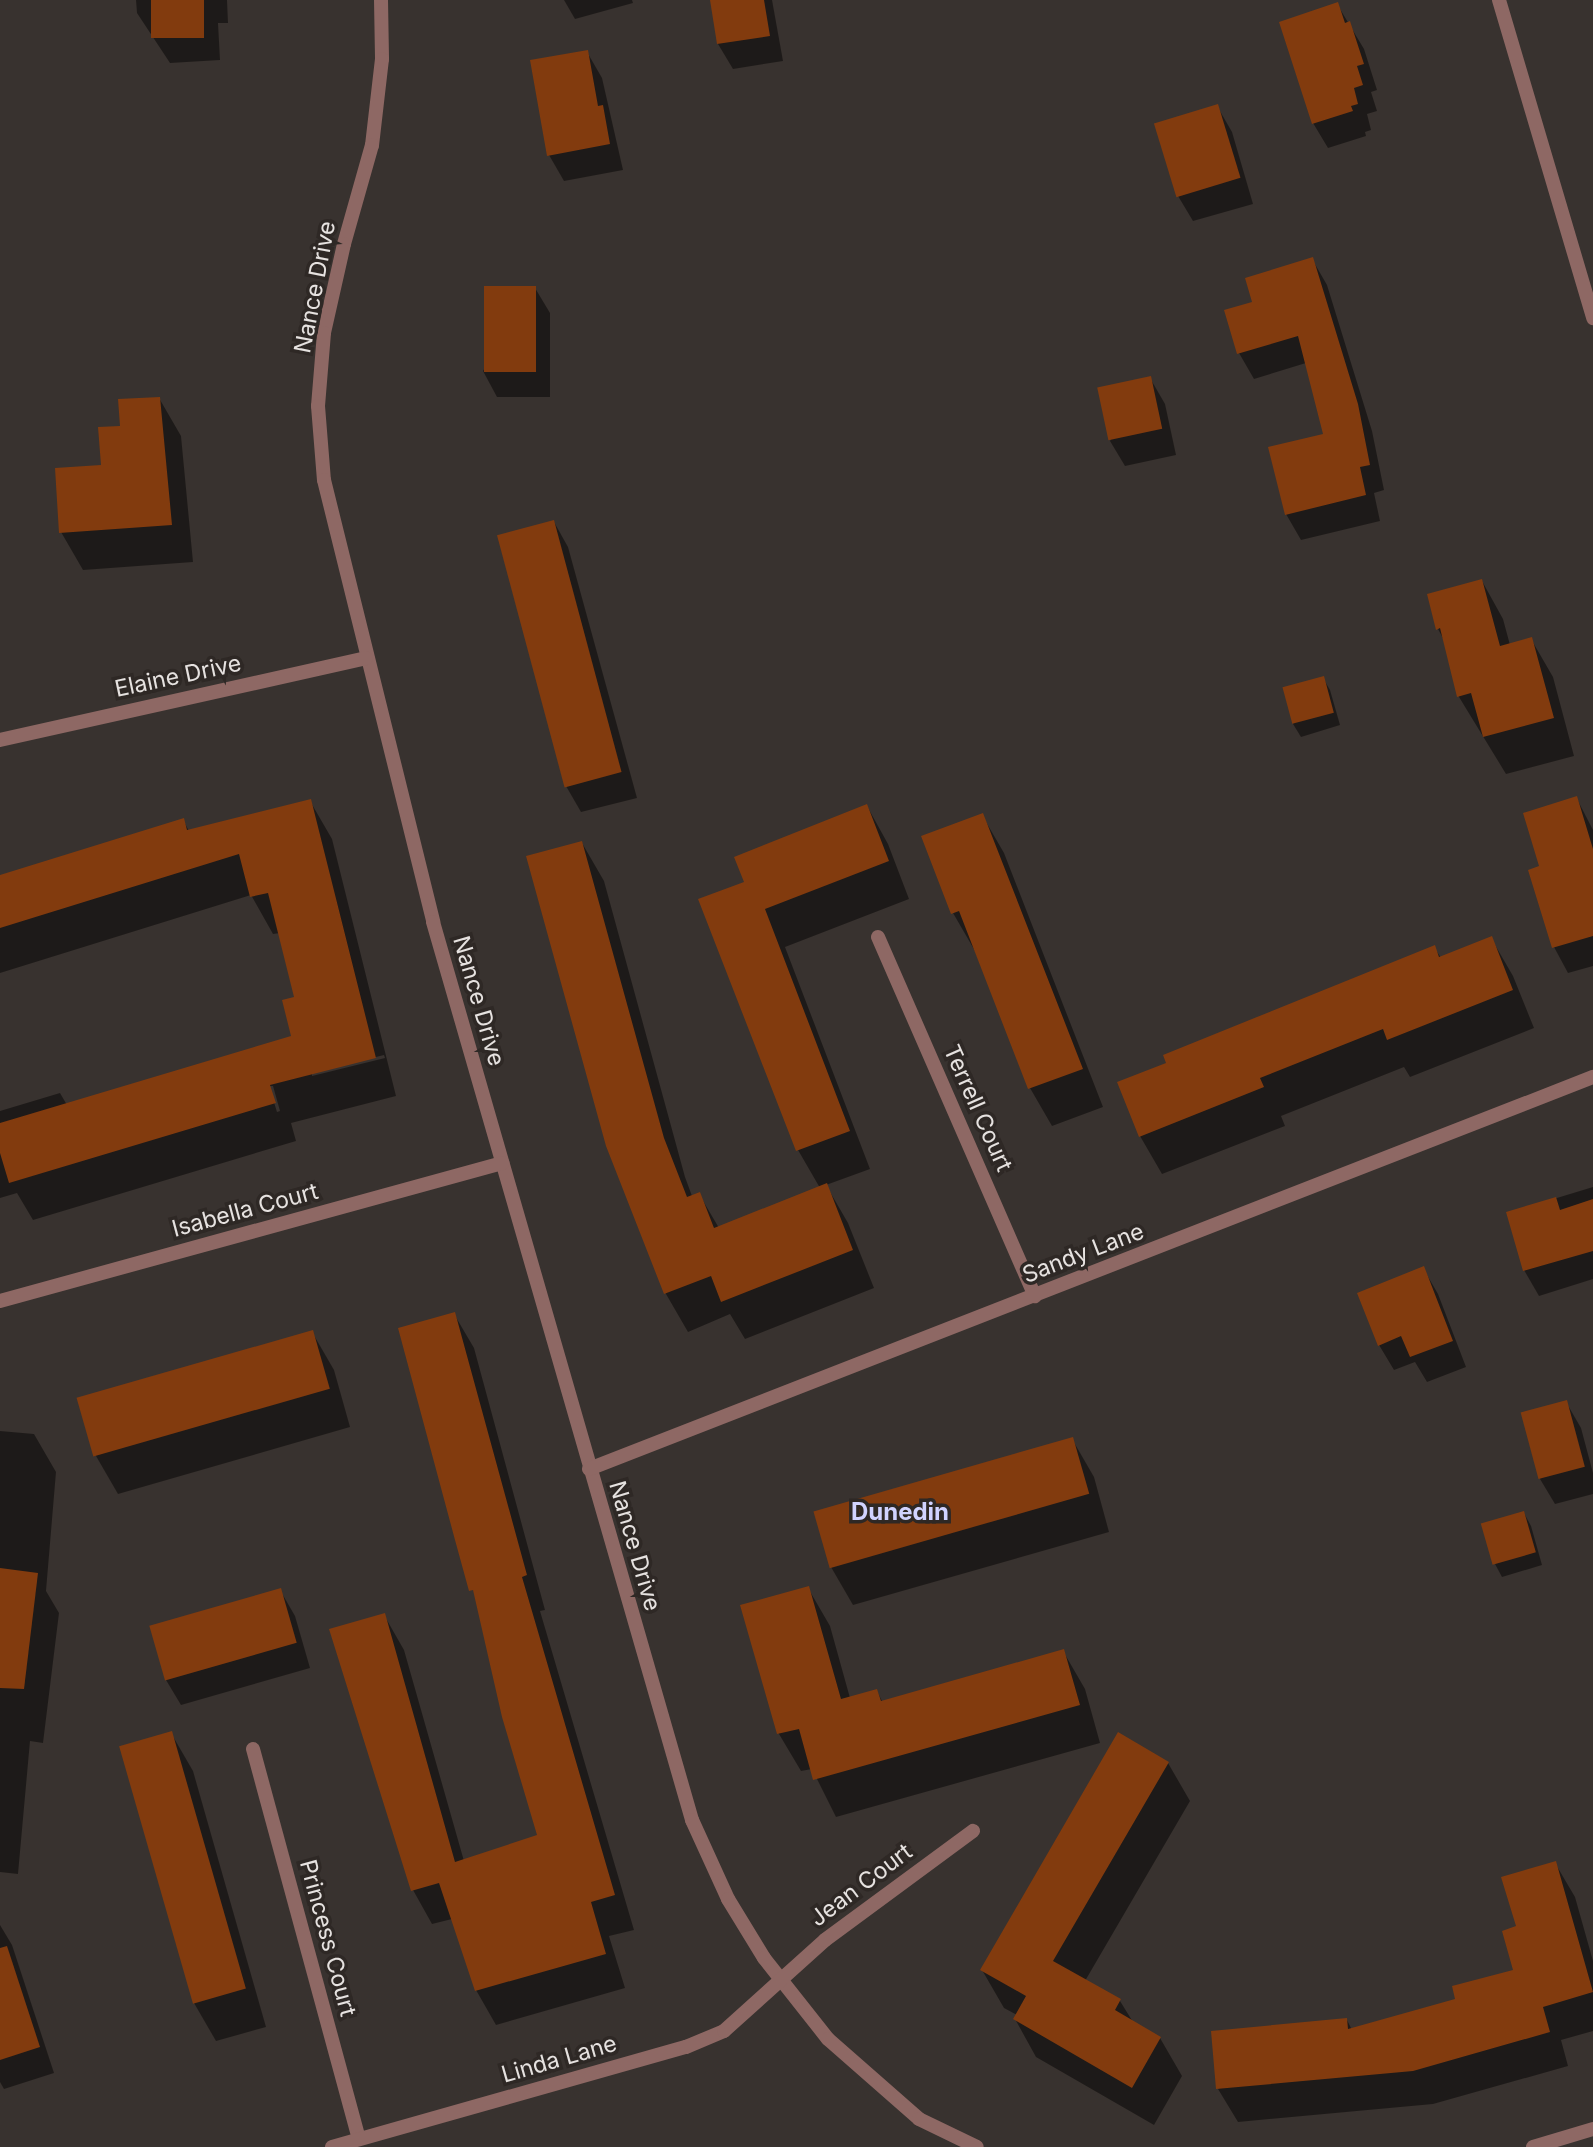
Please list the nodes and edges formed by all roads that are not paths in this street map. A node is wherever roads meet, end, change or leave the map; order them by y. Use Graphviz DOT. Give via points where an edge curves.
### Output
graph roads {
  1 [pos="382,0"];
  2 [pos="1499,0"];
  3 [pos="1593,318"];
  4 [pos="366,658"];
  5 [pos="0,740"];
  6 [pos="878,937"];
  7 [pos="1593,1077"];
  8 [pos="502,1163"];
  9 [pos="1035,1296"];
  10 [pos="0,1301"];
  11 [pos="589,1469"];
  12 [pos="253,1748"];
  13 [pos="973,1831"];
  14 [pos="781,1982"];
  15 [pos="1593,2129"];
  16 [pos="359,2140"];
  17 [pos="332,2147"];
  18 [pos="977,2147"];
  19 [pos="1533,2147"];
  1 -- 4 [label="street, Nance Drive" via="382,59 372,145 324,333 318,406 324,480"];
  2 -- 3 [label="street"];
  4 -- 5 [label="street, Elaine Drive"];
  4 -- 8 [label="street, Nance Drive" via="433,922"];
  6 -- 9 [label="street, Terrell Court"];
  7 -- 9 [label="street, Sandy Lane"];
  8 -- 10 [label="street, Isabella Court"];
  8 -- 11 [label="street, Nance Drive"];
  9 -- 11 [label="street, Sandy Lane"];
  11 -- 14 [label="street, Nance Drive" via="692,1820 727,1899"];
  12 -- 16 [label="street, Princess Court"];
  13 -- 14 [label="street, Jean Court" via="825,1940"];
  14 -- 16 [label="street, Linda Lane" via="724,2031 685,2047"];
  14 -- 18 [label="street, Nance Drive" via="828,2039 891,2098 919,2119"];
  15 -- 19 [label="street"];
  16 -- 17 [label="street, Linda Lane"];
}
